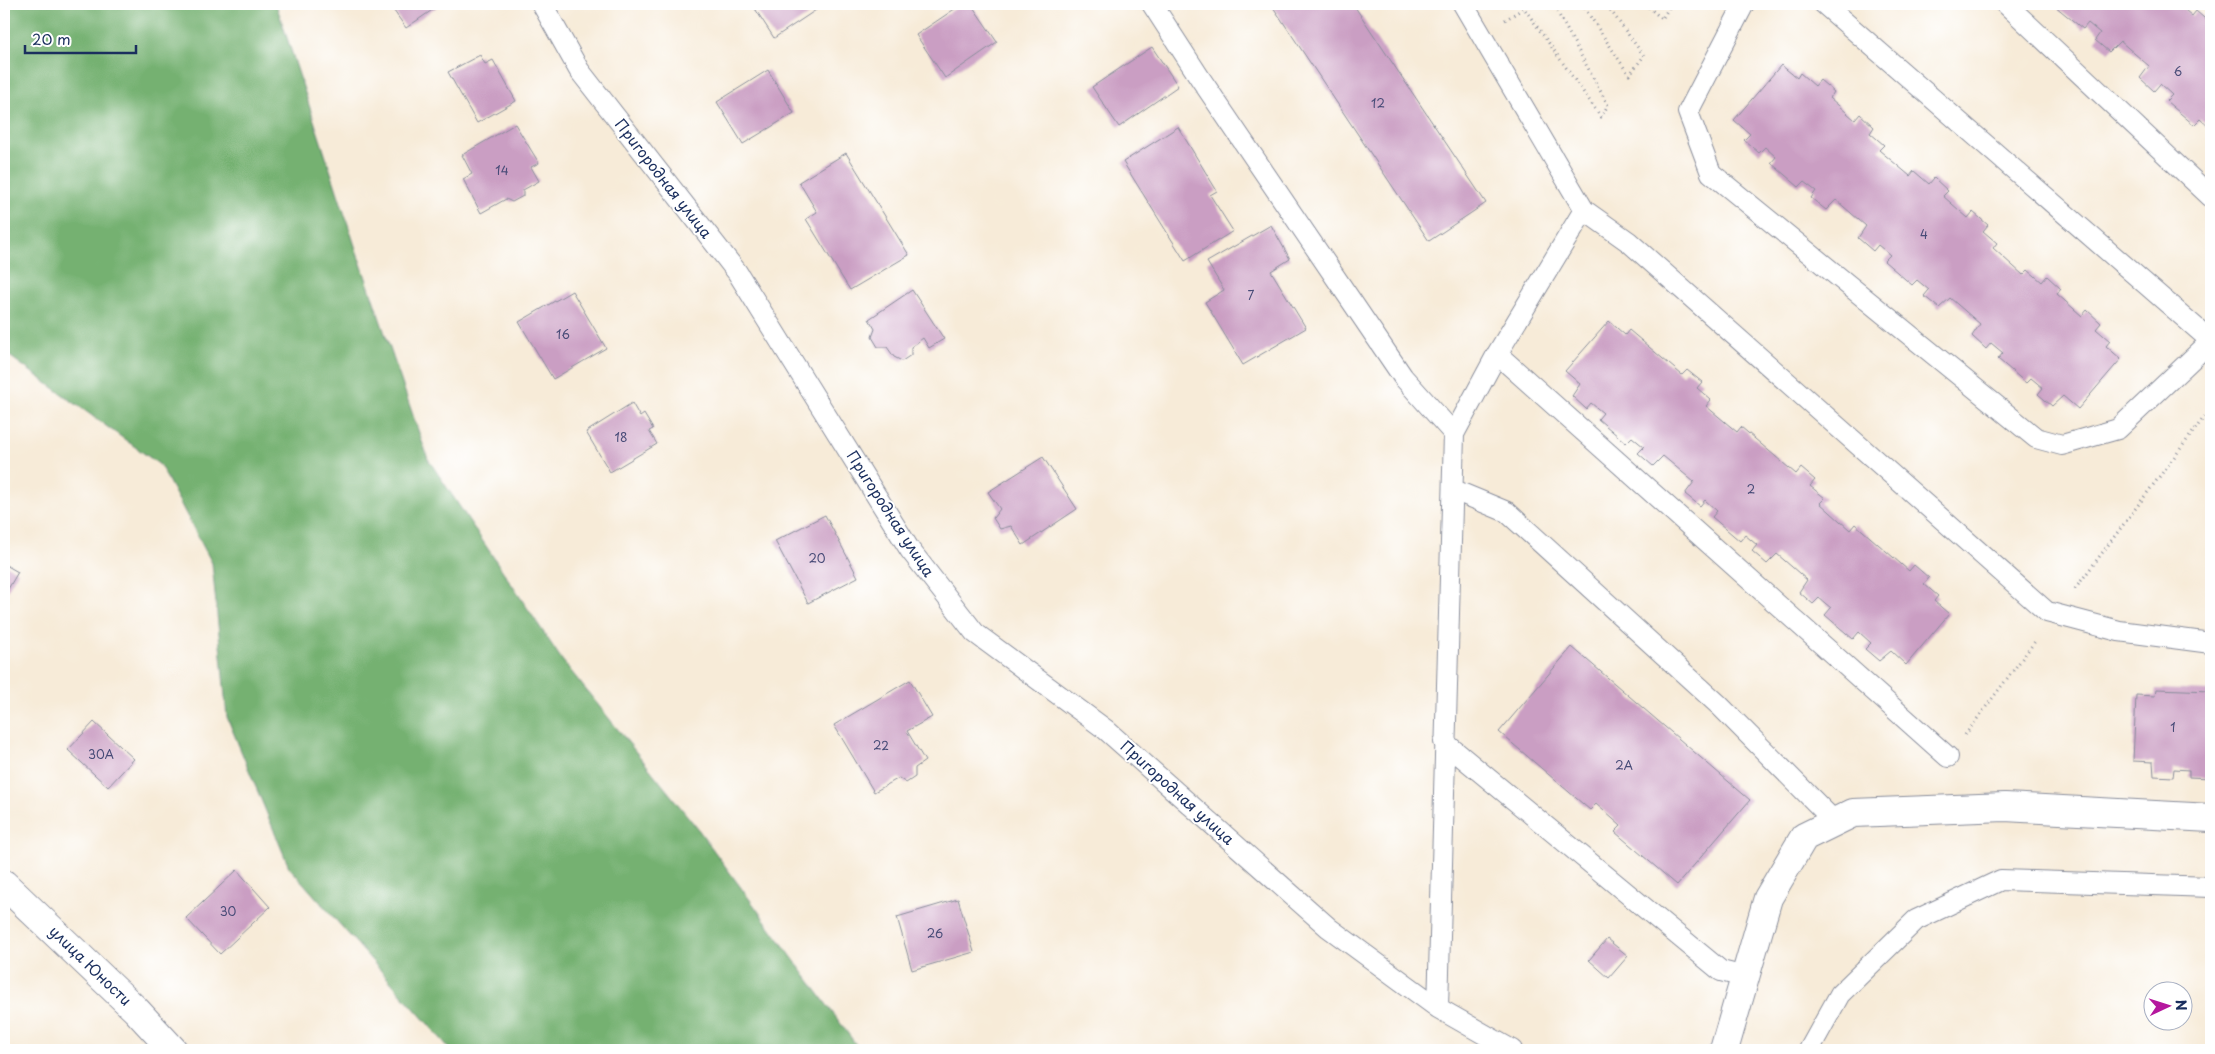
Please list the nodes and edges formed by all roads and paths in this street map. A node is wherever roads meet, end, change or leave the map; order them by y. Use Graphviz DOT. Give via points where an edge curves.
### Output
graph roads {
  1 [pos="542,4"];
  2 [pos="1152,4"];
  3 [pos="1463,4"];
  4 [pos="1553,4"];
  5 [pos="1582,4"];
  6 [pos="1606,4"];
  7 [pos="1645,4"];
  8 [pos="1671,4"];
  9 [pos="1744,4"];
  10 [pos="1824,4"];
  11 [pos="2006,4"];
  12 [pos="1481,35"];
  13 [pos="2211,197"];
  14 [pos="1584,210"];
  15 [pos="2211,340"];
  16 [pos="1497,354"];
  17 [pos="2211,408"];
  18 [pos="1454,434"];
  19 [pos="1454,490"];
  20 [pos="2056,614"];
  21 [pos="2211,643"];
  22 [pos="1444,742"];
  23 [pos="1948,757"];
  24 [pos="2211,818"];
  25 [pos="1835,822"];
  26 [pos="4,884"];
  27 [pos="2211,887"];
  28 [pos="1745,977"];
  29 [pos="1438,1008"];
  30 [pos="173,1050"];
  31 [pos="1512,1050"];
  32 [pos="1724,1050"];
  33 [pos="1809,1050"];
  1 -- 29 [label="lane, Пригородная улица" via="579,70 737,272 910,550 975,633 1105,729 1329,928"];
  2 -- 18 [label="lane" via="1403,377"];
  3 -- 12 [label="lane"];
  4 -- 12 [label="path" via="1608,105 1601,117 1524,8"];
  5 -- 6 [label="path" via="1629,75 1644,56"];
  7 -- 8 [label="path" via="1662,19"];
  9 -- 15 [label="lane" via="1688,112 1711,173 2036,438 2062,445 2118,429"];
  10 -- 15 [label="lane"];
  11 -- 13 [label="lane"];
  12 -- 14 [label="lane"];
  14 -- 16 [label="lane"];
  14 -- 20 [label="lane" via="1629,242 2047,612"];
  16 -- 18 [label="lane"];
  16 -- 23 [label="lane"];
  17 -- 20 [label="path"];
  18 -- 19 [label="lane"];
  19 -- 22 [label="lane"];
  19 -- 25 [label="lane" via="1507,512 1719,705"];
  20 -- 21 [label="lane" via="2119,631"];
  20 -- 23 [label="path"];
  22 -- 28 [label="lane" via="1721,971"];
  22 -- 29 [label="lane"];
  24 -- 25 [label="street" via="2005,807 1853,813"];
  25 -- 28 [label="street" via="1804,837 1768,898"];
  26 -- 30 [label="street, улица Юности" via="136,1010"];
  27 -- 33 [label="lane" via="2001,880 1916,920 1840,994"];
  28 -- 32 [label="street"];
  29 -- 31 [label="lane, Пригородная улица"];
}
